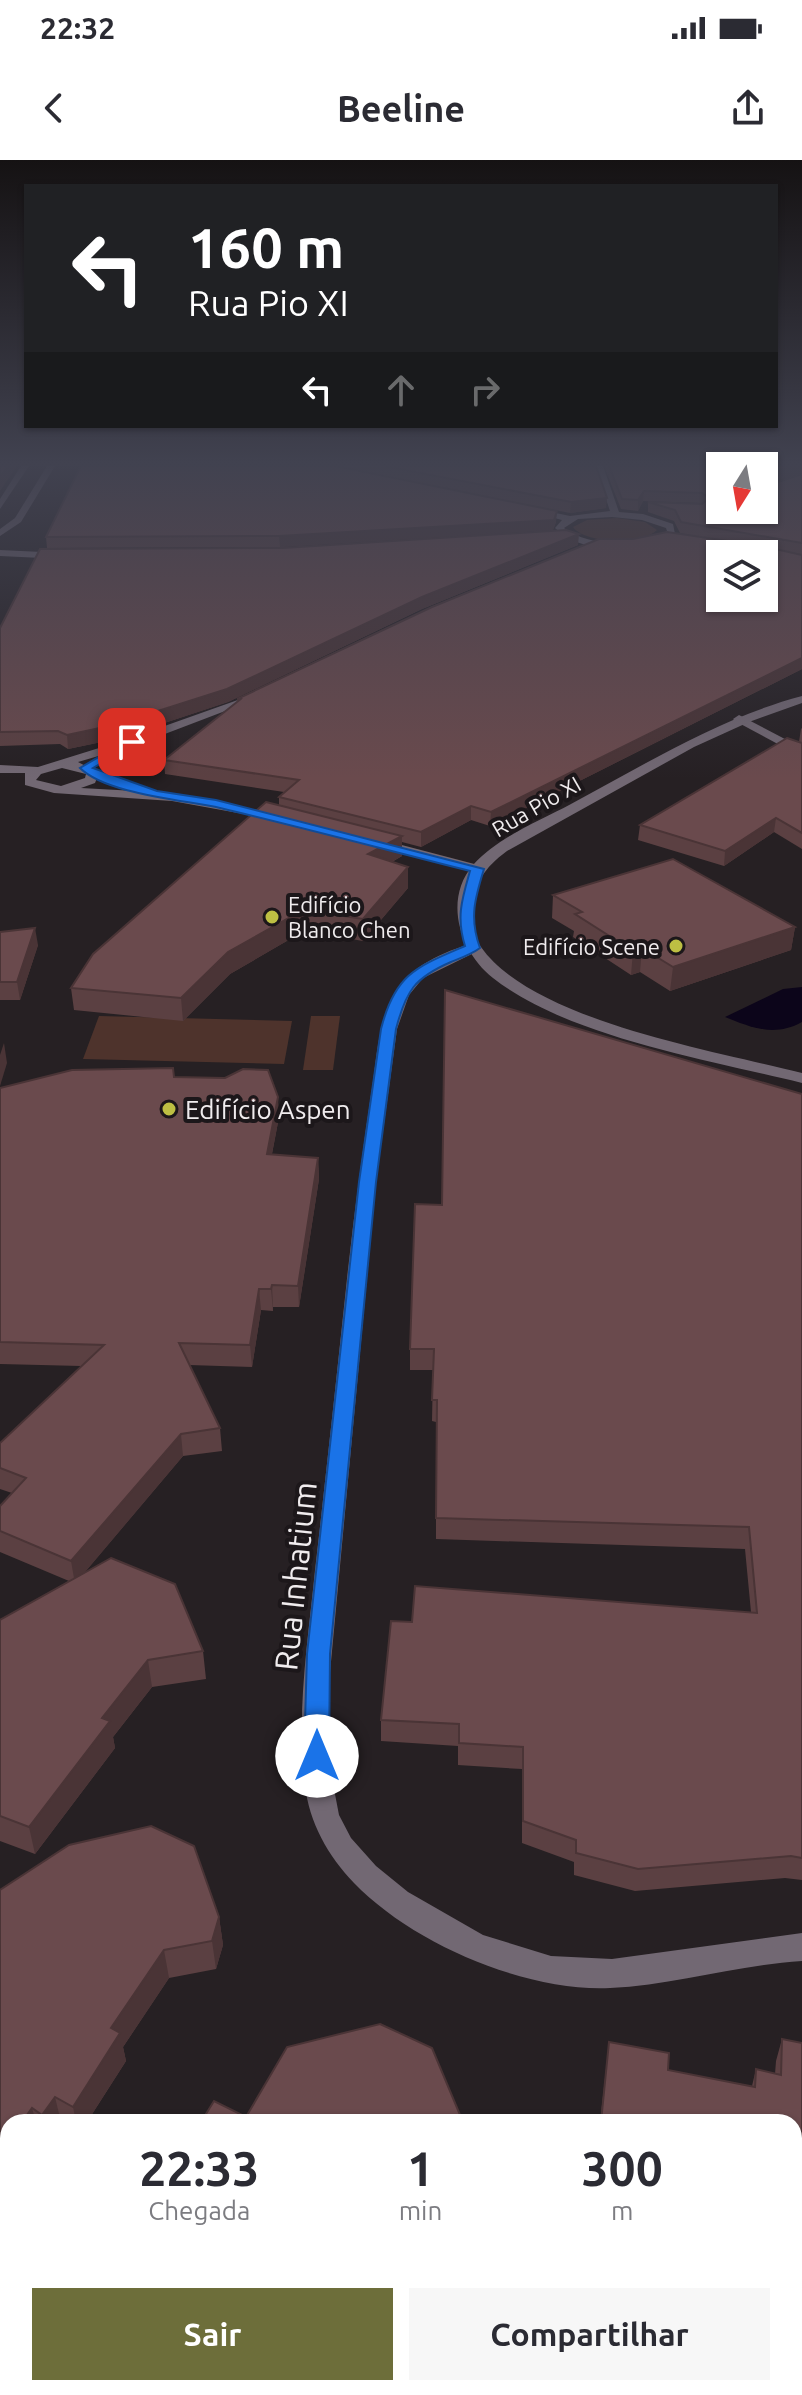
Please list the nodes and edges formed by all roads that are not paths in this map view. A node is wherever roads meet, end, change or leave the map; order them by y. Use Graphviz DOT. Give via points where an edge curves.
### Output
graph roads {
  1 [pos="259,695"];
  2 [pos="802,699"];
  3 [pos="739,719"];
  4 [pos="132,742"];
  5 [pos="802,753"];
  6 [pos="53,766"];
  7 [pos="0,769"];
  8 [pos="89,771"];
  9 [pos="33,776"];
  10 [pos="0,781"];
  11 [pos="66,789"];
  12 [pos="155,795"];
  13 [pos="290,821"];
  14 [pos="362,839"];
  15 [pos="477,869"];
  16 [pos="473,948"];
  17 [pos="802,1078"];
  18 [pos="802,1947"];
  1 -- 4 [label="street"];
  2 -- 3 [label="street, Rua Pio XI"];
  3 -- 5 [label="street"];
  3 -- 15 [label="street, Rua Pio XI" via="572,809"];
  4 -- 6 [label="street"];
  4 -- 8 [label="street"];
  6 -- 8 [label="street"];
  6 -- 9 [label="street"];
  7 -- 9 [label="street"];
  8 -- 11 [label="street" via="91,780"];
  8 -- 12 [label="street"];
  9 -- 10 [label="street"];
  9 -- 11 [label="street" via="50,789"];
  11 -- 12 [label="street"];
  12 -- 13 [label="street"];
  14 -- 15 [label="street"];
  15 -- 16 [label="street, Rua Pio XI" via="465,911"];
  16 -- 17 [label="street" via="509,981 576,1016"];
  16 -- 18 [label="street, Rua Inhatium" via="423,969 405,986 389,1029 367,1182 316,1683 325,1817 352,1863 405,1906 455,1938 521,1963 583,1974"];
}
